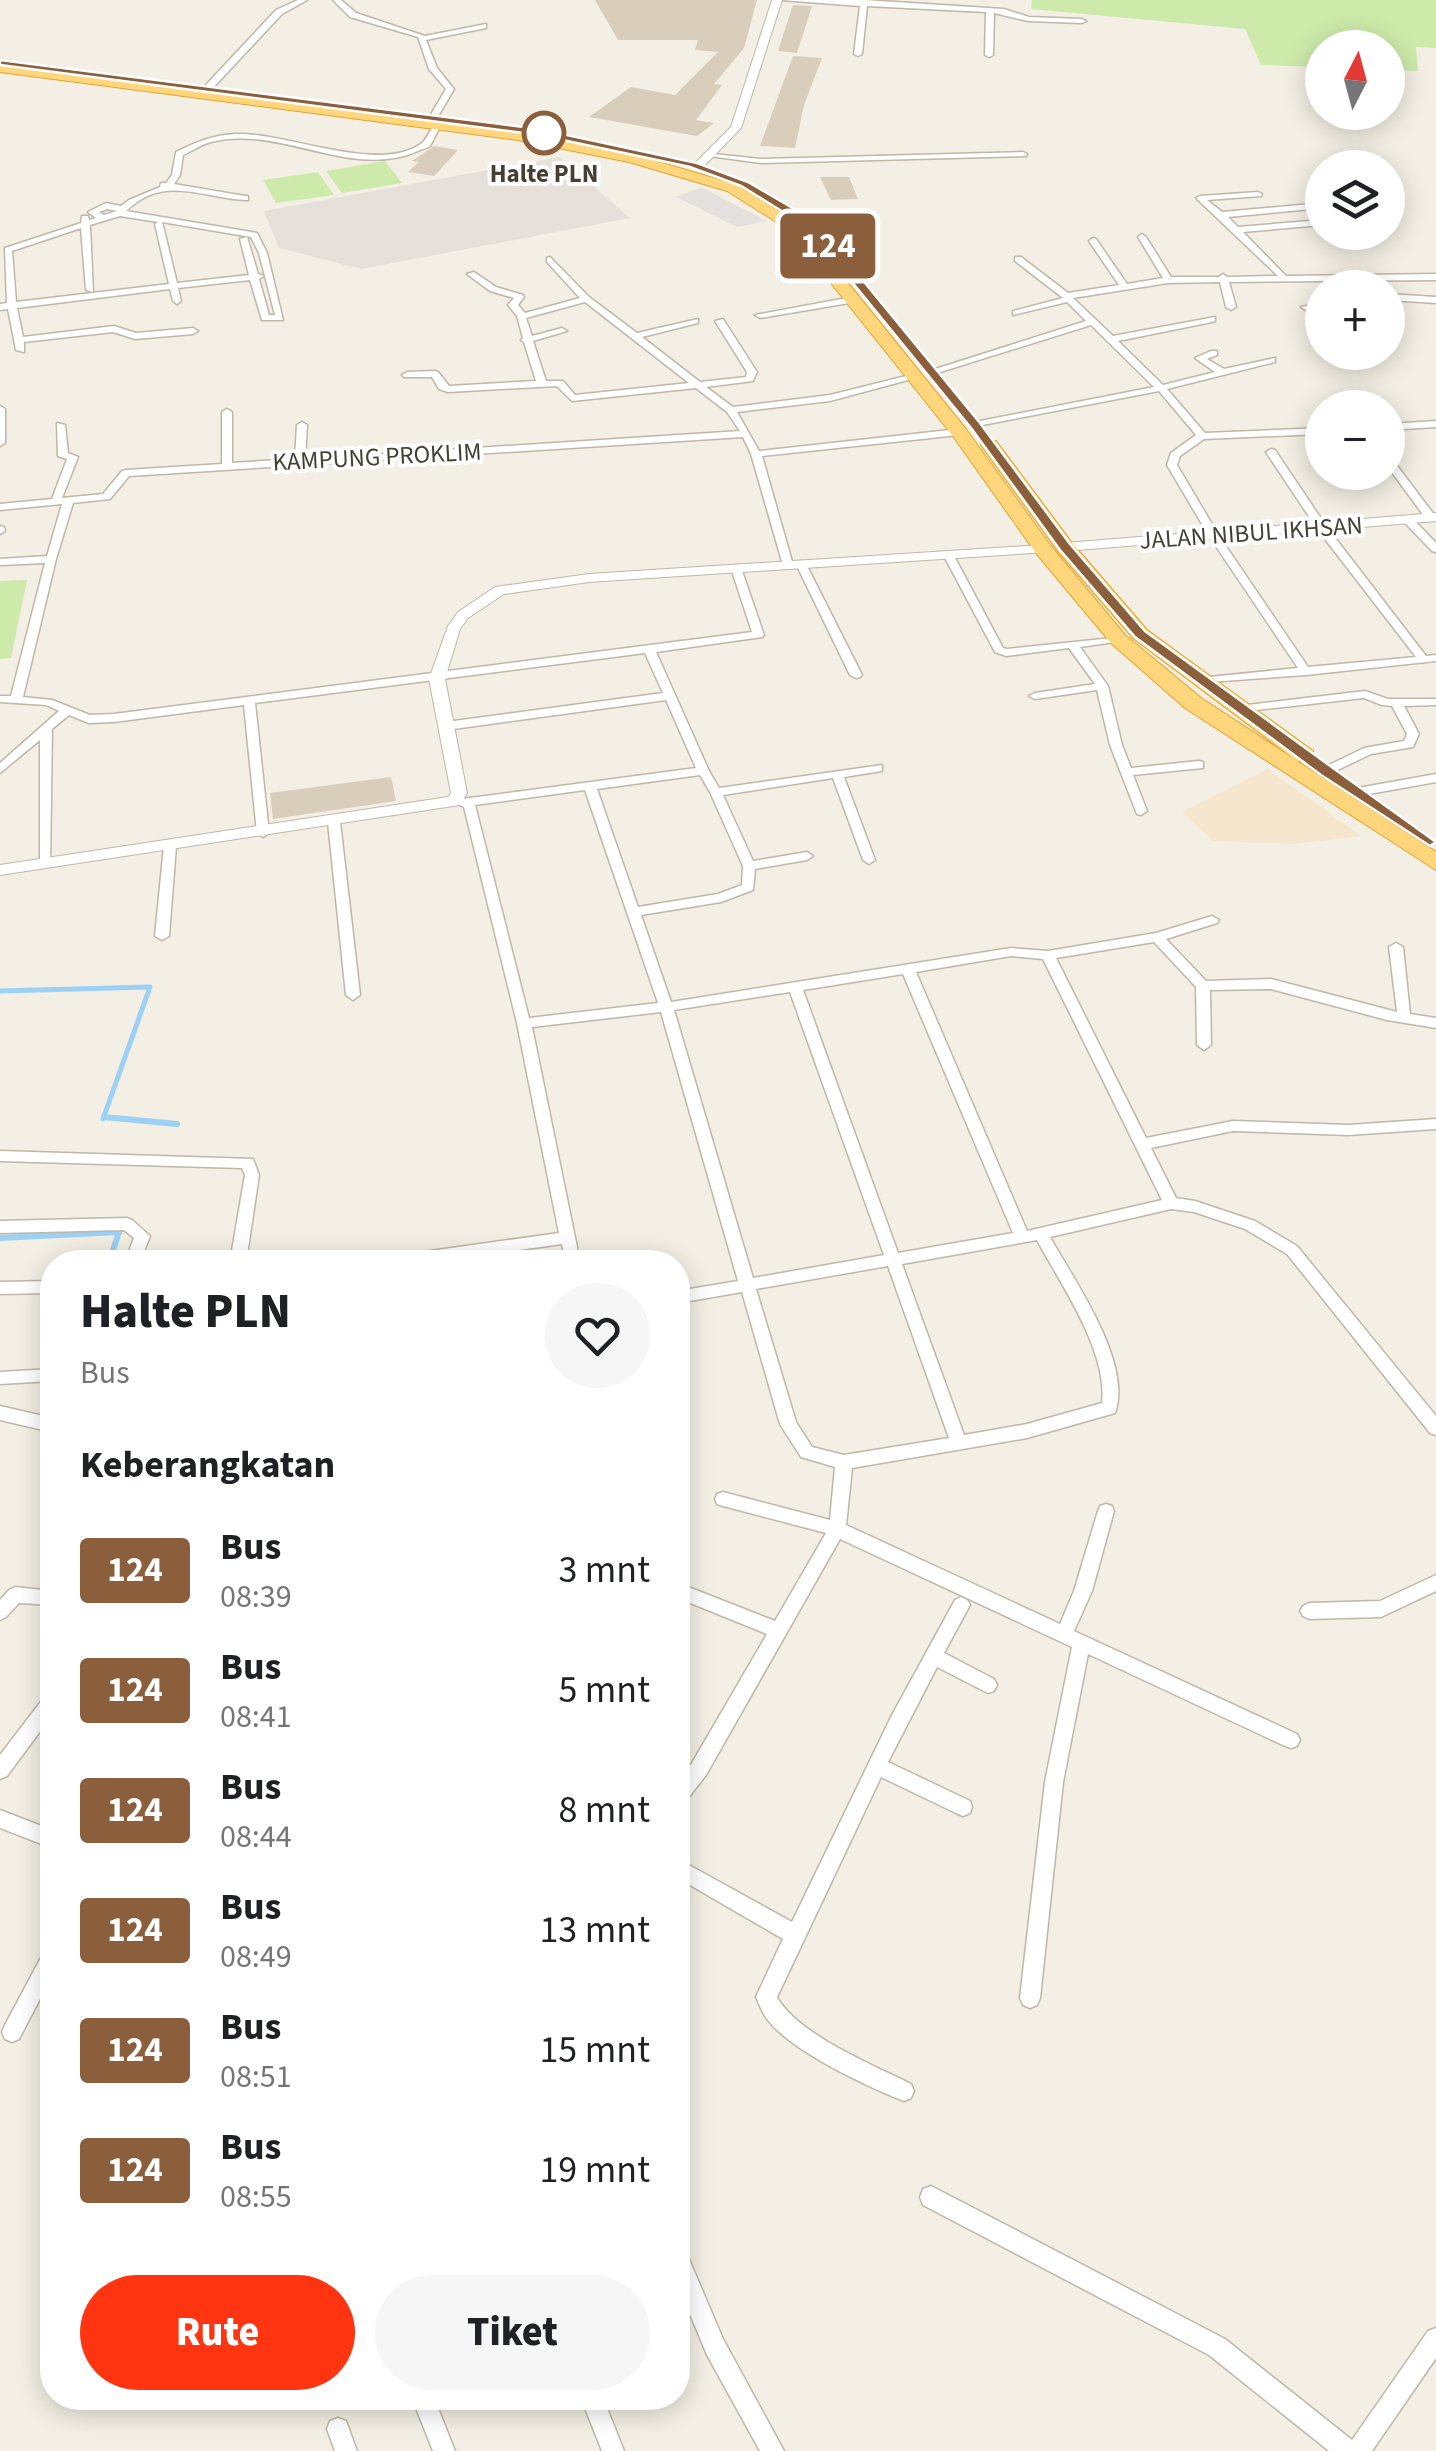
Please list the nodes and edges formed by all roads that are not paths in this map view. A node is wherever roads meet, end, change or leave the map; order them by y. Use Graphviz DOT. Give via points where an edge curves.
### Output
graph roads {
  1 [pos="302,0"];
  2 [pos="337,0"];
  3 [pos="777,0"];
  4 [pos="785,0"];
  5 [pos="864,2"];
  6 [pos="990,10"];
  7 [pos="1082,21"];
  8 [pos="483,26"];
  9 [pos="422,39"];
  10 [pos="858,54"];
  11 [pos="989,55"];
  12 [pos="0,65"];
  13 [pos="207,89"];
  14 [pos="435,121"];
  15 [pos="1022,154"];
  16 [pos="700,165"];
  17 [pos="166,183"];
  18 [pos="1258,194"];
  19 [pos="245,198"];
  20 [pos="1305,207"];
  21 [pos="102,215"];
  22 [pos="1221,216"];
  23 [pos="159,224"];
  24 [pos="1305,224"];
  25 [pos="209,230"];
  26 [pos="1236,230"];
  27 [pos="249,237"];
  28 [pos="1142,237"];
  29 [pos="1093,241"];
  30 [pos="1018,259"];
  31 [pos="550,260"];
  32 [pos="268,272"];
  33 [pos="253,274"];
  34 [pos="471,274"];
  35 [pos="1282,275"];
  36 [pos="1305,275"];
  37 [pos="1405,276"];
  38 [pos="1436,276"];
  39 [pos="1223,277"];
  40 [pos="1168,280"];
  41 [pos="174,283"];
  42 [pos="1124,284"];
  43 [pos="90,290"];
  44 [pos="1068,298"];
  45 [pos="1405,298"];
  46 [pos="586,299"];
  47 [pos="177,300"];
  48 [pos="852,300"];
  49 [pos="1436,300"];
  50 [pos="6,304"];
  51 [pos="1231,306"];
  52 [pos="1016,313"];
  53 [pos="760,315"];
  54 [pos="522,316"];
  55 [pos="1212,319"];
  56 [pos="696,321"];
  57 [pos="720,322"];
  58 [pos="1092,322"];
  59 [pos="562,331"];
  60 [pos="193,332"];
  61 [pos="637,336"];
  62 [pos="1114,339"];
  63 [pos="526,340"];
  64 [pos="1214,353"];
  65 [pos="1272,360"];
  66 [pos="1222,372"];
  67 [pos="408,375"];
  68 [pos="922,375"];
  69 [pos="542,384"];
  70 [pos="699,384"];
  71 [pos="1162,388"];
  72 [pos="0,408"];
  73 [pos="731,410"];
  74 [pos="227,412"];
  75 [pos="1436,424"];
  76 [pos="60,425"];
  77 [pos="302,425"];
  78 [pos="1405,427"];
  79 [pos="0,428"];
  80 [pos="967,428"];
  81 [pos="1305,432"];
  82 [pos="747,434"];
  83 [pos="1202,436"];
  84 [pos="0,443"];
  85 [pos="1270,452"];
  86 [pos="756,454"];
  87 [pos="300,462"];
  88 [pos="227,466"];
  89 [pos="1405,483"];
  90 [pos="62,502"];
  91 [pos="0,506"];
  92 [pos="1434,518"];
  93 [pos="1408,520"];
  94 [pos="1322,528"];
  95 [pos="1214,536"];
  96 [pos="1065,547"];
  97 [pos="1436,549"];
  98 [pos="1043,550"];
  99 [pos="949,556"];
  100 [pos="50,560"];
  101 [pos="0,562"];
  102 [pos="794,564"];
  103 [pos="736,568"];
  104 [pos="1118,639"];
  105 [pos="1074,647"];
  106 [pos="649,649"];
  107 [pos="1430,659"];
  108 [pos="1306,672"];
  109 [pos="856,675"];
  110 [pos="438,679"];
  111 [pos="1199,681"];
  112 [pos="1102,686"];
  113 [pos="670,696"];
  114 [pos="1035,696"];
  115 [pos="17,697"];
  116 [pos="0,698"];
  117 [pos="249,700"];
  118 [pos="1436,702"];
  119 [pos="1396,704"];
  120 [pos="1239,708"];
  121 [pos="68,710"];
  122 [pos="446,726"];
  123 [pos="46,728"];
  124 [pos="1198,765"];
  125 [pos="878,768"];
  126 [pos="0,769"];
  127 [pos="703,771"];
  128 [pos="1327,771"];
  129 [pos="1125,772"];
  130 [pos="837,774"];
  131 [pos="1436,778"];
  132 [pos="590,787"];
  133 [pos="716,792"];
  134 [pos="1358,792"];
  135 [pos="461,803"];
  136 [pos="1141,811"];
  137 [pos="334,822"];
  138 [pos="263,833"];
  139 [pos="1436,842"];
  140 [pos="170,846"];
  141 [pos="808,856"];
  142 [pos="869,860"];
  143 [pos="46,863"];
  144 [pos="1436,864"];
  145 [pos="750,866"];
  146 [pos="0,870"];
  147 [pos="636,912"];
  148 [pos="1212,920"];
  149 [pos="162,936"];
  150 [pos="1157,937"];
  151 [pos="1396,946"];
  152 [pos="1048,956"];
  153 [pos="909,971"];
  154 [pos="794,986"];
  155 [pos="1203,986"];
  156 [pos="353,994"];
  157 [pos="666,1007"];
  158 [pos="1404,1018"];
  159 [pos="524,1023"];
  160 [pos="1436,1023"];
  161 [pos="1204,1045"];
  162 [pos="1436,1124"];
  163 [pos="1142,1144"];
  164 [pos="0,1156"];
  165 [pos="1171,1203"];
  166 [pos="0,1227"];
  167 [pos="1041,1234"];
  168 [pos="568,1237"];
  169 [pos="1022,1237"];
  170 [pos="137,1250"];
  171 [pos="240,1250"];
  172 [pos="478,1250"];
  173 [pos="571,1250"];
  174 [pos="890,1259"];
  175 [pos="747,1283"];
  176 [pos="40,1287"];
  177 [pos="0,1288"];
  178 [pos="690,1294"];
  179 [pos="40,1376"];
  180 [pos="0,1378"];
  181 [pos="1429,1409"];
  182 [pos="0,1412"];
  183 [pos="40,1422"];
  184 [pos="1436,1428"];
  185 [pos="958,1442"];
  186 [pos="844,1462"];
  187 [pos="722,1499"];
  188 [pos="1106,1512"];
  189 [pos="837,1529"];
  190 [pos="1436,1583"];
  191 [pos="690,1595"];
  192 [pos="40,1597"];
  193 [pos="961,1605"];
  194 [pos="1309,1611"];
  195 [pos="0,1612"];
  196 [pos="780,1631"];
  197 [pos="1072,1640"];
  198 [pos="934,1656"];
  199 [pos="988,1685"];
  200 [pos="40,1718"];
  201 [pos="1291,1740"];
  202 [pos="876,1765"];
  203 [pos="0,1770"];
  204 [pos="690,1781"];
  205 [pos="963,1808"];
  206 [pos="0,1820"];
  207 [pos="40,1835"];
  208 [pos="690,1875"];
  209 [pos="793,1934"];
  210 [pos="40,1980"];
  211 [pos="1030,1998"];
  212 [pos="12,2032"];
  213 [pos="904,2091"];
  214 [pos="931,2197"];
  215 [pos="690,2287"];
  216 [pos="1436,2340"];
  217 [pos="428,2410"];
  218 [pos="597,2410"];
  219 [pos="444,2451"];
  220 [pos="613,2451"];
  221 [pos="772,2451"];
  222 [pos="1347,2451"];
  223 [pos="1358,2451"];
  1 -- 13 [label="street" via="279,12"];
  2 -- 9 [label="street" via="352,15"];
  3 -- 16 [label="street" via="736,128"];
  4 -- 5 [label="street"];
  5 -- 6 [label="street"];
  5 -- 10 [label="street"];
  6 -- 7 [label="street"];
  6 -- 11 [label="street"];
  8 -- 9 [label="street"];
  9 -- 14 [label="street" via="450,89"];
  12 -- 13 [label="highway"];
  12 -- 14 [label="highway"];
  13 -- 14 [label="highway"];
  14 -- 16 [label="highway" via="570,138"];
  14 -- 17 [label="street" via="422,147 396,154 352,154 262,138 205,142 179,154"];
  15 -- 16 [label="street"];
  16 -- 48 [label="highway" via="780,218"];
  16 -- 68 [label="highway" via="798,217 834,252"];
  17 -- 19 [label="street"];
  17 -- 21 [label="street"];
  17 -- 21 [label="street"];
  18 -- 22 [label="street" via="1200,198"];
  20 -- 22 [label="street"];
  21 -- 23 [label="street"];
  21 -- 25 [label="street"];
  21 -- 43 [label="street"];
  21 -- 50 [label="street" via="10,247"];
  22 -- 26 [label="street"];
  23 -- 25 [label="street"];
  23 -- 41 [label="street"];
  24 -- 26 [label="street"];
  25 -- 27 [label="street"];
  26 -- 35 [label="street"];
  27 -- 32 [label="street"];
  27 -- 33 [label="street"];
  28 -- 40 [label="street"];
  29 -- 42 [label="street"];
  30 -- 44 [label="street"];
  31 -- 46 [label="street"];
  32 -- 33 [label="street"];
  32 -- 33 [label="street" via="278,319 265,318"];
  33 -- 41 [label="street"];
  34 -- 54 [label="street" via="520,297 514,304"];
  35 -- 36 [label="street"];
  35 -- 39 [label="street"];
  37 -- 38 [label="street"];
  39 -- 40 [label="street"];
  39 -- 51 [label="street"];
  40 -- 42 [label="street"];
  41 -- 43 [label="street"];
  41 -- 47 [label="street"];
  41 -- 50 [label="street"];
  42 -- 44 [label="street"];
  43 -- 50 [label="street"];
  44 -- 52 [label="street"];
  44 -- 58 [label="street"];
  45 -- 49 [label="street"];
  46 -- 54 [label="street"];
  46 -- 61 [label="street"];
  48 -- 53 [label="street"];
  48 -- 68 [label="highway"];
  50 -- 60 [label="street" via="20,346 114,328 135,336"];
  54 -- 63 [label="street"];
  55 -- 62 [label="street"];
  56 -- 61 [label="street"];
  57 -- 70 [label="street" via="752,377"];
  58 -- 62 [label="street"];
  58 -- 68 [label="street"];
  59 -- 63 [label="street"];
  61 -- 70 [label="street"];
  62 -- 71 [label="street"];
  63 -- 69 [label="street"];
  64 -- 66 [label="street" via="1200,358"];
  65 -- 66 [label="street"];
  66 -- 71 [label="street"];
  67 -- 69 [label="street" via="436,374 448,389"];
  68 -- 73 [label="street" via="830,398"];
  68 -- 80 [label="highway"];
  69 -- 70 [label="street" via="564,384 572,398"];
  70 -- 73 [label="street"];
  71 -- 80 [label="street"];
  71 -- 83 [label="street"];
  72 -- 79 [label="street"];
  73 -- 82 [label="street"];
  74 -- 88 [label="street"];
  75 -- 78 [label="street"];
  76 -- 90 [label="street" via="63,456 73,457 59,485"];
  77 -- 87 [label="street"];
  79 -- 84 [label="street"];
  80 -- 86 [label="street"];
  80 -- 96 [label="highway"];
  80 -- 98 [label="highway"];
  81 -- 83 [label="street"];
  82 -- 86 [label="street"];
  82 -- 87 [label="street, KAMPUNG PROKLIM"];
  83 -- 95 [label="street" via="1172,460"];
  85 -- 94 [label="street"];
  86 -- 102 [label="street"];
  87 -- 88 [label="street, KAMPUNG PROKLIM"];
  88 -- 90 [label="street, KAMPUNG PROKLIM" via="126,473 106,497"];
  89 -- 92 [label="street"];
  90 -- 91 [label="street, KAMPUNG PROKLIM"];
  90 -- 100 [label="street"];
  92 -- 93 [label="street, JALAN NIBUL IKHSAN"];
  93 -- 94 [label="street, JALAN NIBUL IKHSAN"];
  93 -- 97 [label="street"];
  94 -- 95 [label="street, JALAN NIBUL IKHSAN"];
  94 -- 107 [label="street"];
  95 -- 96 [label="street, JALAN NIBUL IKHSAN"];
  95 -- 108 [label="street"];
  96 -- 111 [label="highway" via="1131,624"];
  98 -- 99 [label="street"];
  98 -- 104 [label="highway"];
  99 -- 102 [label="street"];
  99 -- 105 [label="street" via="998,650 1016,655"];
  100 -- 101 [label="street"];
  100 -- 115 [label="street"];
  102 -- 103 [label="street"];
  102 -- 109 [label="street"];
  103 -- 106 [label="street" via="758,635"];
  103 -- 110 [label="street" via="500,590 453,630"];
  104 -- 105 [label="street"];
  104 -- 144 [label="highway" via="1193,703"];
  105 -- 112 [label="street"];
  106 -- 110 [label="street"];
  106 -- 113 [label="street"];
  107 -- 108 [label="street"];
  108 -- 111 [label="street"];
  110 -- 117 [label="street"];
  110 -- 122 [label="street"];
  111 -- 120 [label="highway"];
  112 -- 114 [label="street"];
  112 -- 129 [label="street"];
  113 -- 122 [label="street"];
  113 -- 127 [label="street"];
  115 -- 116 [label="street"];
  115 -- 121 [label="street"];
  117 -- 121 [label="street" via="114,718"];
  117 -- 138 [label="street"];
  118 -- 119 [label="street"];
  119 -- 120 [label="street" via="1366,694"];
  119 -- 128 [label="street" via="1413,734 1410,744 1368,752"];
  120 -- 128 [label="highway"];
  121 -- 123 [label="street"];
  122 -- 135 [label="street"];
  123 -- 126 [label="street"];
  123 -- 143 [label="street"];
  124 -- 129 [label="street"];
  125 -- 130 [label="street"];
  127 -- 132 [label="street"];
  127 -- 133 [label="street"];
  128 -- 134 [label="highway"];
  129 -- 136 [label="street"];
  130 -- 133 [label="street"];
  130 -- 142 [label="street"];
  131 -- 134 [label="street"];
  132 -- 135 [label="street"];
  132 -- 147 [label="street"];
  133 -- 145 [label="street"];
  134 -- 139 [label="highway"];
  135 -- 137 [label="street"];
  135 -- 159 [label="street"];
  137 -- 138 [label="street"];
  137 -- 156 [label="street"];
  138 -- 140 [label="street"];
  140 -- 143 [label="street"];
  140 -- 149 [label="street"];
  141 -- 145 [label="street"];
  143 -- 146 [label="street"];
  145 -- 147 [label="street" via="748,886 735,894"];
  147 -- 157 [label="street"];
  148 -- 150 [label="street"];
  150 -- 152 [label="street"];
  150 -- 155 [label="street"];
  151 -- 158 [label="street"];
  152 -- 153 [label="street" via="1011,952"];
  152 -- 163 [label="street"];
  153 -- 154 [label="street"];
  153 -- 169 [label="street"];
  154 -- 157 [label="street"];
  154 -- 174 [label="street"];
  155 -- 158 [label="street" via="1271,984"];
  155 -- 161 [label="street"];
  157 -- 159 [label="street"];
  157 -- 175 [label="street"];
  158 -- 160 [label="street"];
  159 -- 168 [label="street"];
  162 -- 163 [label="street" via="1348,1130 1233,1126"];
  163 -- 165 [label="street"];
  164 -- 171 [label="street" via="248,1164"];
  165 -- 167 [label="street"];
  165 -- 181 [label="street" via="1224,1214 1292,1250"];
  166 -- 170 [label="street" via="127,1224 142,1236"];
  167 -- 169 [label="street"];
  167 -- 185 [label="street" via="1100,1348 1113,1388 1109,1408"];
  168 -- 172 [label="street"];
  168 -- 173 [label="street"];
  169 -- 174 [label="street"];
  174 -- 175 [label="street"];
  174 -- 185 [label="street"];
  175 -- 178 [label="street"];
  175 -- 186 [label="street" via="788,1424 806,1452"];
  176 -- 177 [label="street"];
  179 -- 180 [label="street"];
  181 -- 184 [label="street"];
  182 -- 183 [label="street"];
  185 -- 186 [label="street"];
  186 -- 189 [label="street"];
  187 -- 189 [label="street"];
  188 -- 197 [label="street"];
  189 -- 196 [label="street"];
  189 -- 197 [label="street"];
  190 -- 194 [label="street" via="1381,1609"];
  191 -- 196 [label="street"];
  192 -- 195 [label="street" via="16,1595"];
  193 -- 198 [label="street"];
  196 -- 204 [label="street"];
  197 -- 201 [label="street"];
  197 -- 211 [label="street"];
  198 -- 199 [label="street"];
  198 -- 202 [label="street"];
  200 -- 203 [label="street"];
  202 -- 205 [label="street"];
  202 -- 209 [label="street"];
  206 -- 207 [label="street"];
  208 -- 209 [label="street"];
  209 -- 213 [label="street" via="767,1989 771,2011"];
  210 -- 212 [label="street"];
  214 -- 222 [label="street" via="1217,2346"];
  215 -- 221 [label="street"];
  216 -- 223 [label="street"];
  217 -- 219 [label="street"];
  218 -- 220 [label="street"];
}
